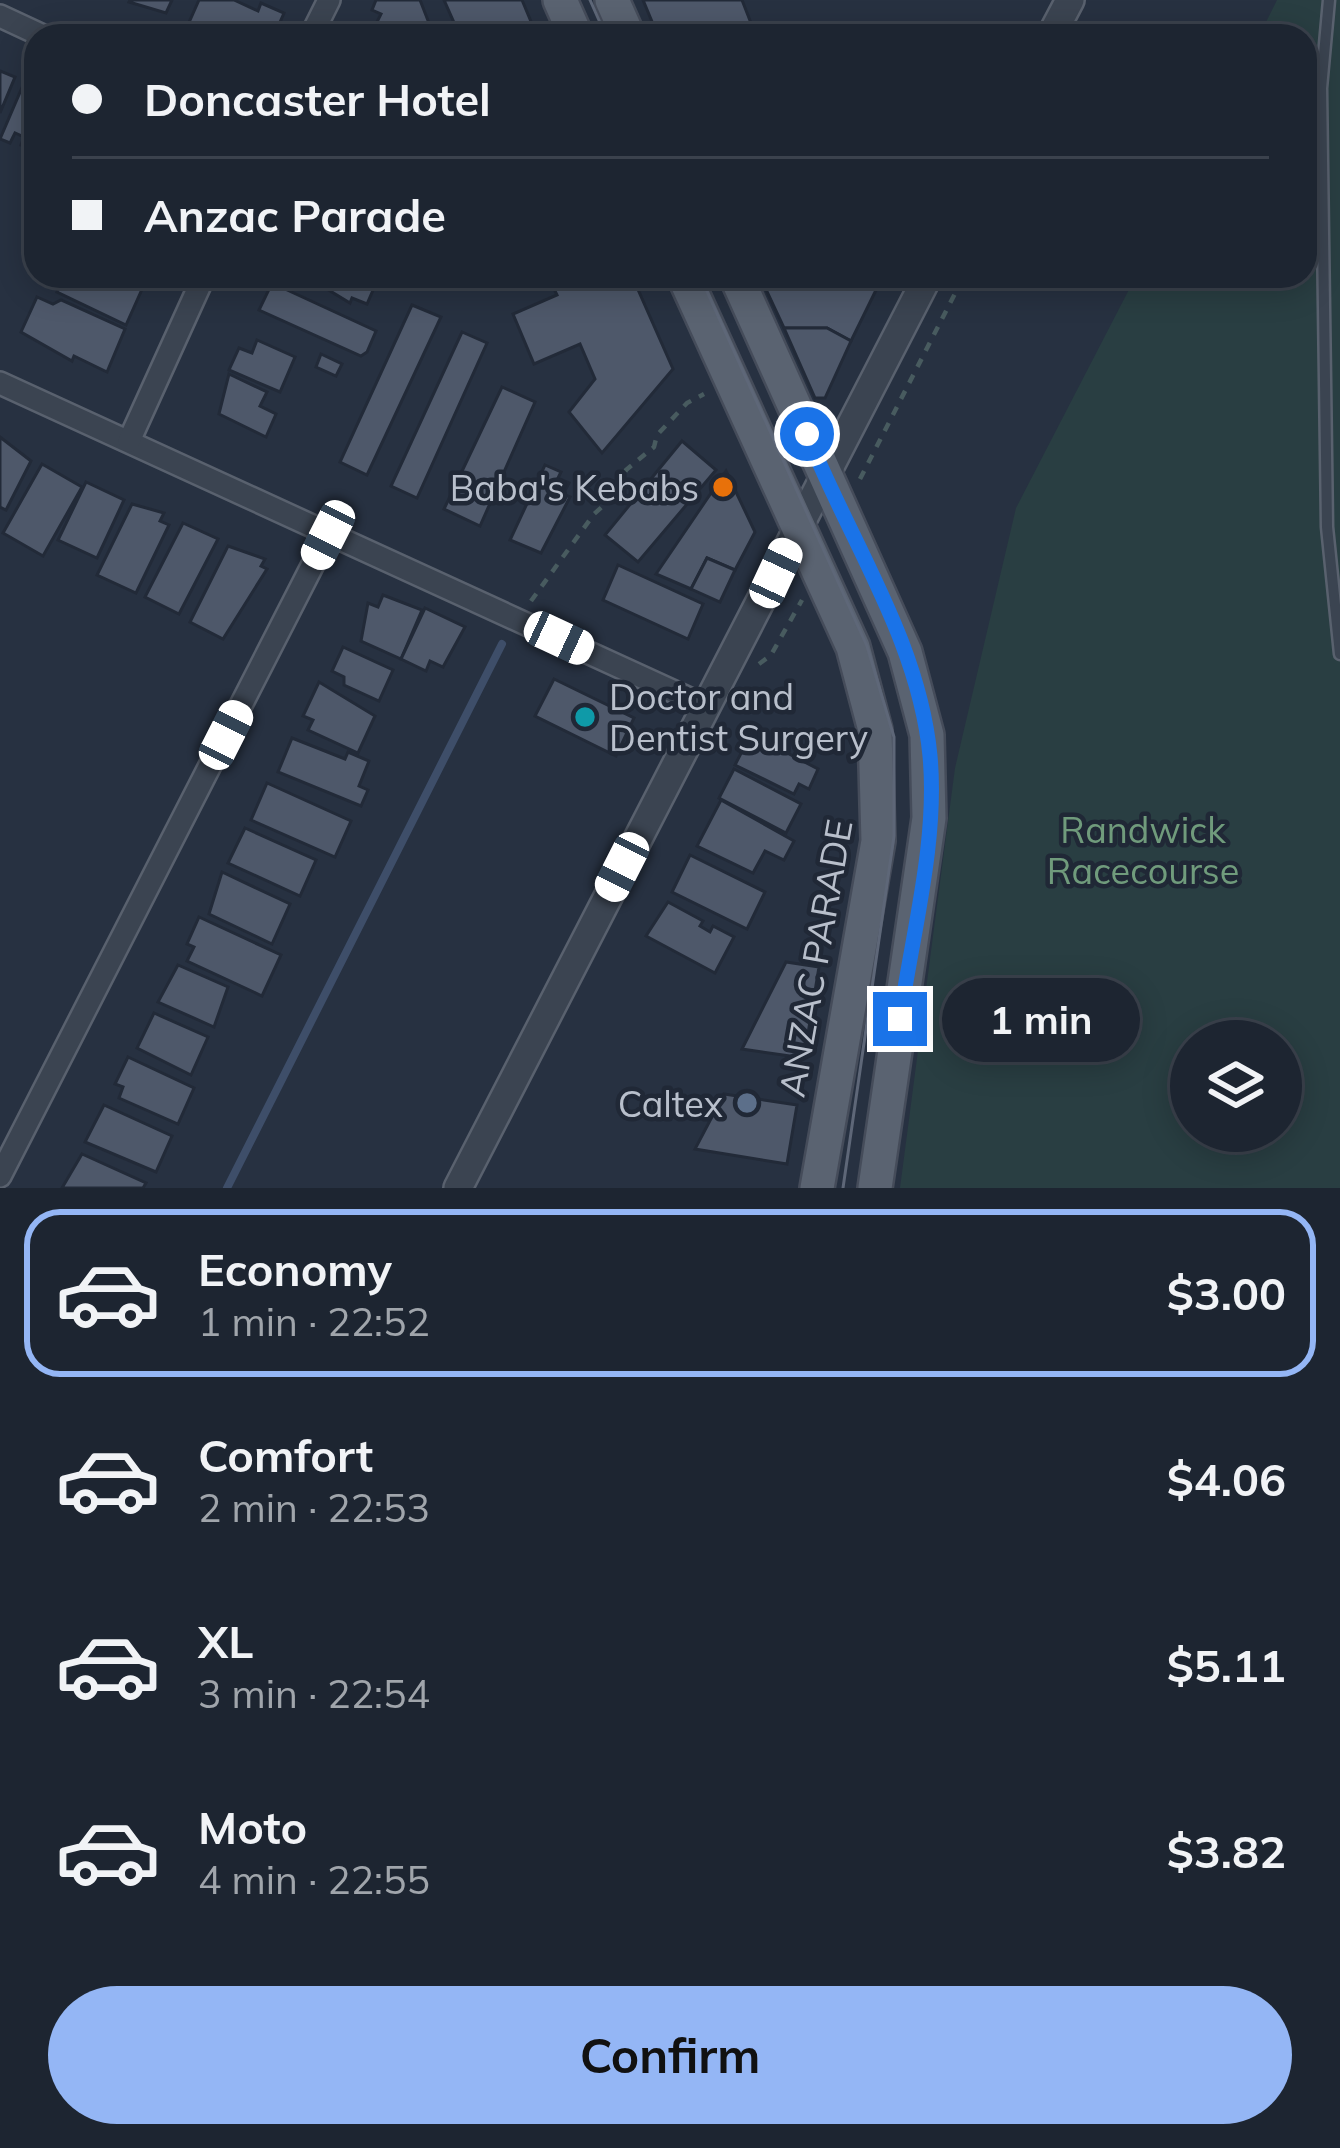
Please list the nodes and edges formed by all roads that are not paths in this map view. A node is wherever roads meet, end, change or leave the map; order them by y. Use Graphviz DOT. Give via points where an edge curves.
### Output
graph roads {
  1 [pos="1329,0"];
  2 [pos="199,288"];
  3 [pos="689,288"];
  4 [pos="741,288"];
  5 [pos="922,288"];
  6 [pos="0,383"];
  7 [pos="129,441"];
  8 [pos="823,475"];
  9 [pos="796,530"];
  10 [pos="328,535"];
  11 [pos="1340,654"];
  12 [pos="705,706"];
  13 [pos="0,1176"];
  14 [pos="458,1188"];
  15 [pos="818,1188"];
  16 [pos="875,1188"];
  1 -- 11 [label="lane" via="1322,88 1327,527"];
  2 -- 7 [label="street"];
  3 -- 9 [label="main road, ANZAC PARADE"];
  4 -- 8 [label="main road"];
  5 -- 8 [label="street"];
  6 -- 7 [label="street"];
  7 -- 10 [label="street"];
  8 -- 9 [label="street"];
  8 -- 16 [label="main road" via="905,652 930,760 929,818"];
  9 -- 12 [label="street"];
  9 -- 15 [label="main road, ANZAC PARADE" via="853,647 880,784 878,841"];
  10 -- 12 [label="street"];
  10 -- 13 [label="street"];
  12 -- 14 [label="street"];
}
